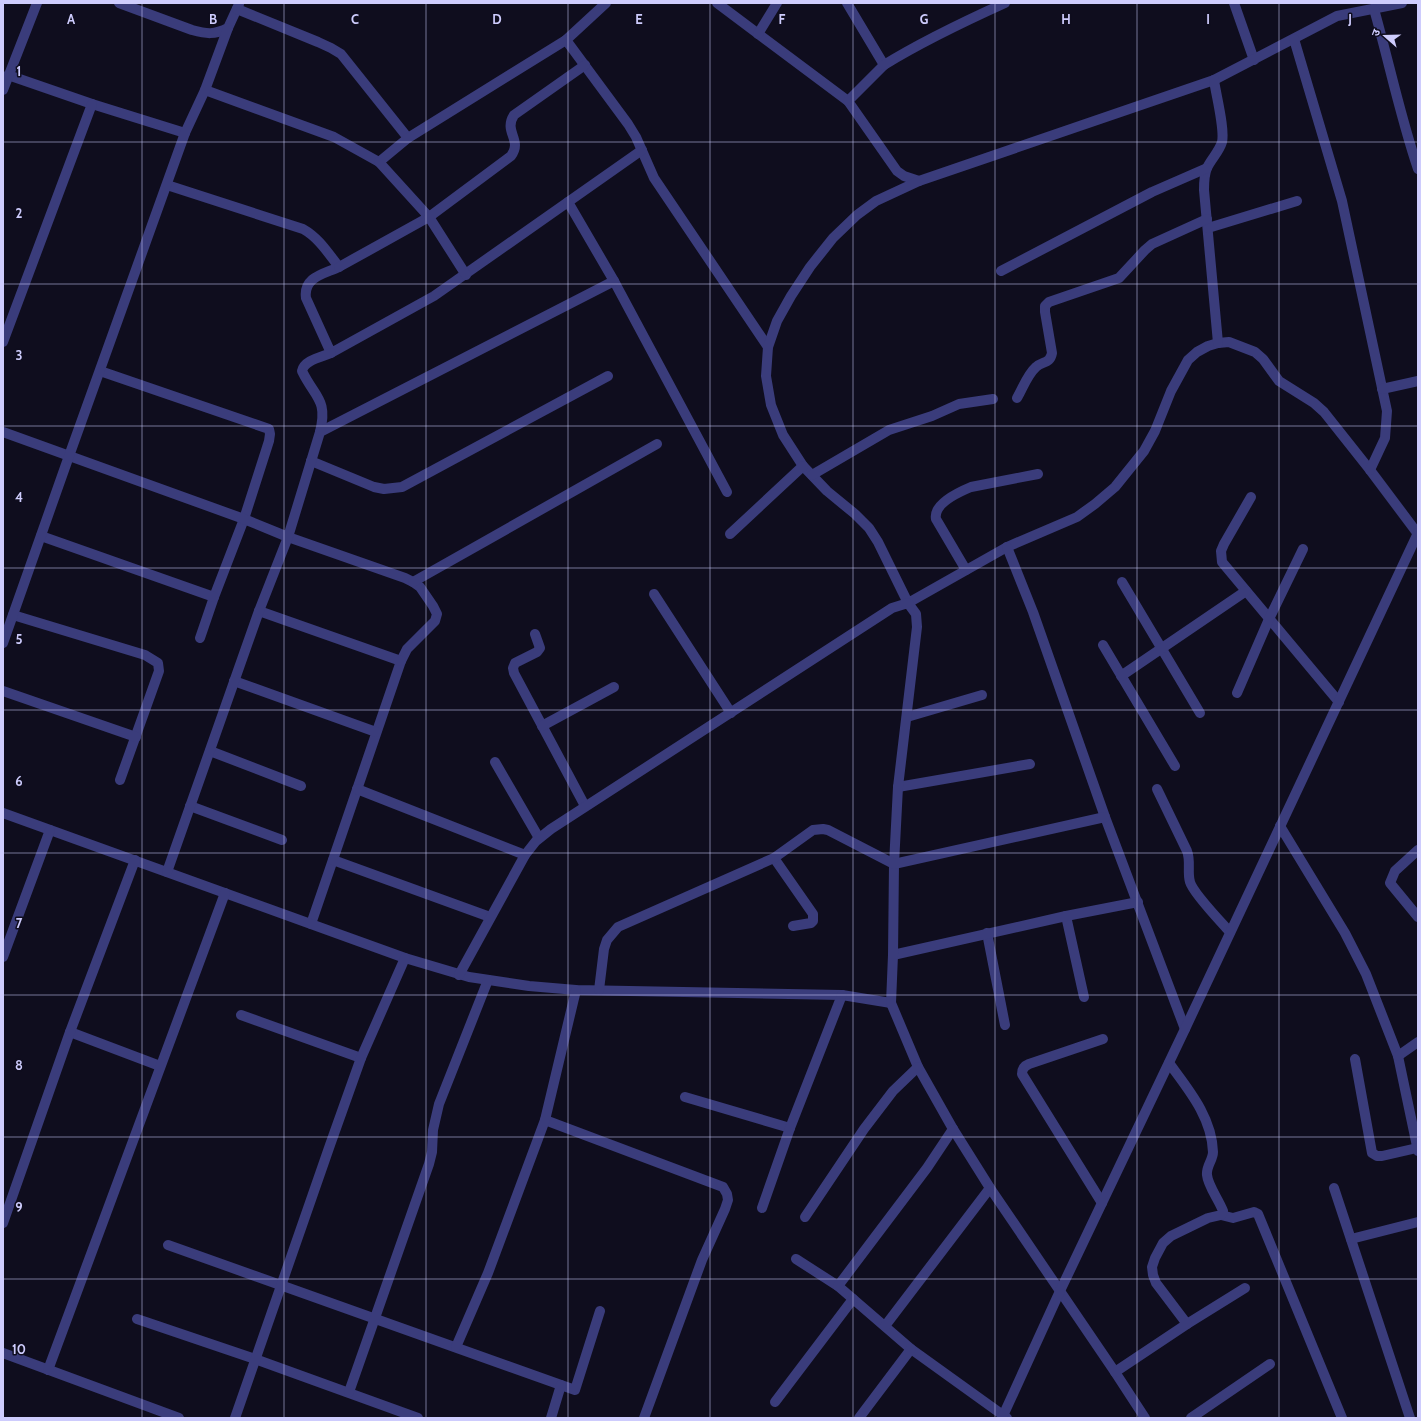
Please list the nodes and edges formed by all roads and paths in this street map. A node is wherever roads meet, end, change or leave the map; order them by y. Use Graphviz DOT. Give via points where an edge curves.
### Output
graph roads {
  1 [pos="37,3"];
  2 [pos="119,3"];
  3 [pos="606,3"];
  4 [pos="718,3"];
  5 [pos="777,3"];
  6 [pos="847,3"];
  7 [pos="1005,3"];
  8 [pos="1234,3"];
  9 [pos="1402,3"];
  10 [pos="238,6"];
  11 [pos="1374,9"];
  12 [pos="228,28"];
  13 [pos="758,34"];
  14 [pos="1294,38"];
  15 [pos="566,40"];
  16 [pos="1254,60"];
  17 [pos="585,65"];
  18 [pos="884,65"];
  19 [pos="8,75"];
  20 [pos="1214,80"];
  21 [pos="3,90"];
  22 [pos="205,90"];
  23 [pos="848,101"];
  24 [pos="92,104"];
  25 [pos="185,133"];
  26 [pos="408,138"];
  27 [pos="642,150"];
  28 [pos="379,162"];
  29 [pos="1207,168"];
  30 [pos="1418,169"];
  31 [pos="919,181"];
  32 [pos="167,185"];
  33 [pos="1297,201"];
  34 [pos="568,202"];
  35 [pos="429,217"];
  36 [pos="1207,223"];
  37 [pos="339,267"];
  38 [pos="1001,271"];
  39 [pos="466,274"];
  40 [pos="614,281"];
  41 [pos="3,342"];
  42 [pos="1218,343"];
  43 [pos="768,347"];
  44 [pos="331,353"];
  45 [pos="100,371"];
  46 [pos="608,376"];
  47 [pos="1418,381"];
  48 [pos="1382,389"];
  49 [pos="1017,398"];
  50 [pos="994,399"];
  51 [pos="3,432"];
  52 [pos="320,432"];
  53 [pos="657,444"];
  54 [pos="69,456"];
  55 [pos="311,461"];
  56 [pos="803,466"];
  57 [pos="1370,470"];
  58 [pos="1038,474"];
  59 [pos="812,475"];
  60 [pos="727,492"];
  61 [pos="1251,497"];
  62 [pos="244,519"];
  63 [pos="730,534"];
  64 [pos="1418,534"];
  65 [pos="41,536"];
  66 [pos="288,537"];
  67 [pos="1007,547"];
  68 [pos="1303,549"];
  69 [pos="966,570"];
  70 [pos="413,582"];
  71 [pos="1122,582"];
  72 [pos="1246,591"];
  73 [pos="654,594"];
  74 [pos="214,597"];
  75 [pos="908,603"];
  76 [pos="259,611"];
  77 [pos="14,615"];
  78 [pos="1269,618"];
  79 [pos="535,634"];
  80 [pos="200,638"];
  81 [pos="3,643"];
  82 [pos="1102,645"];
  83 [pos="1161,649"];
  84 [pos="400,661"];
  85 [pos="1121,676"];
  86 [pos="234,681"];
  87 [pos="614,687"];
  88 [pos="3,691"];
  89 [pos="1236,693"];
  90 [pos="982,695"];
  91 [pos="1339,702"];
  92 [pos="731,713"];
  93 [pos="1200,713"];
  94 [pos="907,717"];
  95 [pos="542,726"];
  96 [pos="376,732"];
  97 [pos="136,737"];
  98 [pos="210,751"];
  99 [pos="495,762"];
  100 [pos="1030,764"];
  101 [pos="1175,766"];
  102 [pos="120,780"];
  103 [pos="301,786"];
  104 [pos="898,787"];
  105 [pos="357,789"];
  106 [pos="1157,789"];
  107 [pos="190,806"];
  108 [pos="585,806"];
  109 [pos="3,813"];
  110 [pos="1105,817"];
  111 [pos="1280,826"];
  112 [pos="50,830"];
  113 [pos="539,838"];
  114 [pos="282,840"];
  115 [pos="1418,850"];
  116 [pos="525,855"];
  117 [pos="774,858"];
  118 [pos="135,860"];
  119 [pos="333,860"];
  120 [pos="894,864"];
  121 [pos="167,872"];
  122 [pos="225,893"];
  123 [pos="1138,902"];
  124 [pos="1066,916"];
  125 [pos="490,917"];
  126 [pos="1418,917"];
  127 [pos="311,924"];
  128 [pos="793,926"];
  129 [pos="1230,932"];
  130 [pos="987,933"];
  131 [pos="893,955"];
  132 [pos="3,957"];
  133 [pos="405,958"];
  134 [pos="459,975"];
  135 [pos="488,980"];
  136 [pos="576,990"];
  137 [pos="599,990"];
  138 [pos="842,996"];
  139 [pos="1084,997"];
  140 [pos="891,1003"];
  141 [pos="241,1015"];
  142 [pos="1005,1024"];
  143 [pos="1185,1029"];
  144 [pos="70,1032"];
  145 [pos="1103,1039"];
  146 [pos="1418,1042"];
  147 [pos="1398,1056"];
  148 [pos="361,1058"];
  149 [pos="1355,1058"];
  150 [pos="1169,1063"];
  151 [pos="160,1066"];
  152 [pos="918,1067"];
  153 [pos="685,1097"];
  154 [pos="545,1120"];
  155 [pos="790,1128"];
  156 [pos="953,1130"];
  157 [pos="1418,1150"];
  158 [pos="990,1188"];
  159 [pos="1334,1188"];
  160 [pos="1102,1203"];
  161 [pos="762,1208"];
  162 [pos="1221,1215"];
  163 [pos="806,1217"];
  164 [pos="1418,1222"];
  165 [pos="3,1223"];
  166 [pos="1351,1239"];
  167 [pos="168,1245"];
  168 [pos="796,1259"];
  169 [pos="281,1285"];
  170 [pos="838,1286"];
  171 [pos="1245,1288"];
  172 [pos="1060,1291"];
  173 [pos="853,1299"];
  174 [pos="600,1311"];
  175 [pos="374,1318"];
  176 [pos="137,1319"];
  177 [pos="1187,1324"];
  178 [pos="885,1326"];
  179 [pos="456,1347"];
  180 [pos="911,1349"];
  181 [pos="3,1353"];
  182 [pos="255,1359"];
  183 [pos="1270,1364"];
  184 [pos="48,1370"];
  185 [pos="1116,1372"];
  186 [pos="561,1385"];
  187 [pos="349,1392"];
  188 [pos="775,1402"];
  189 [pos="1004,1417"];
  190 [pos="179,1418"];
  191 [pos="235,1418"];
  192 [pos="418,1418"];
  193 [pos="551,1418"];
  194 [pos="644,1418"];
  195 [pos="859,1418"];
  196 [pos="1145,1418"];
  197 [pos="1191,1418"];
  198 [pos="1342,1418"];
  199 [pos="1410,1418"];
  1 -- 19 [label="street"];
  2 -- 12 [label="street" via="203,33 217,33"];
  3 -- 15 [label="street"];
  4 -- 13 [label="street"];
  5 -- 13 [label="street"];
  6 -- 18 [label="street"];
  7 -- 18 [label="street" via="939,34"];
  8 -- 16 [label="street"];
  9 -- 11 [label="street"];
  10 -- 12 [label="street"];
  10 -- 26 [label="street" via="341,54"];
  11 -- 14 [label="street" via="1337,16"];
  11 -- 30 [label="street"];
  12 -- 22 [label="street"];
  13 -- 23 [label="street"];
  14 -- 16 [label="street"];
  14 -- 48 [label="street" via="1342,201"];
  15 -- 17 [label="street"];
  15 -- 26 [label="street"];
  16 -- 20 [label="street"];
  17 -- 27 [label="street" via="628,124"];
  17 -- 35 [label="street" via="514,115 510,123 516,143 511,156"];
  18 -- 23 [label="street"];
  19 -- 21 [label="street"];
  19 -- 24 [label="street"];
  20 -- 29 [label="street" via="1222,139 1216,155"];
  20 -- 31 [label="street"];
  22 -- 25 [label="street"];
  22 -- 28 [label="street" via="334,137"];
  23 -- 31 [label="street" via="897,171"];
  24 -- 25 [label="street"];
  24 -- 41 [label="street"];
  25 -- 32 [label="street"];
  26 -- 28 [label="street"];
  27 -- 34 [label="street"];
  27 -- 43 [label="street" via="654,178"];
  28 -- 35 [label="street"];
  29 -- 36 [label="street" via="1204,175 1204,190"];
  29 -- 38 [label="street" via="1152,192"];
  31 -- 43 [label="street" via="876,201 833,238 791,296 777,321"];
  32 -- 37 [label="street" via="303,229 319,241"];
  32 -- 45 [label="street"];
  33 -- 36 [label="street"];
  34 -- 39 [label="street"];
  34 -- 40 [label="street"];
  35 -- 37 [label="street"];
  35 -- 39 [label="street"];
  36 -- 42 [label="street"];
  36 -- 49 [label="street" via="1152,244 1119,278 1049,302 1045,306 1045,312 1051,358 1033,369"];
  37 -- 44 [label="street" via="311,280 305,291"];
  39 -- 44 [label="street" via="434,296"];
  40 -- 52 [label="street"];
  40 -- 60 [label="street"];
  42 -- 57 [label="street" via="1229,342 1255,352 1278,381 1314,402 1324,412"];
  42 -- 67 [label="street" via="1197,352 1188,360 1177,377 1144,451 1115,488 1077,517"];
  43 -- 56 [label="street" via="766,376 771,405 783,434"];
  44 -- 52 [label="street" via="307,363 302,371 323,408"];
  45 -- 54 [label="street"];
  45 -- 62 [label="street" via="269,429 269,441"];
  46 -- 55 [label="street" via="402,487 384,489"];
  47 -- 48 [label="street"];
  48 -- 57 [label="street" via="1387,411 1385,438"];
  50 -- 59 [label="street" via="959,404 889,430"];
  51 -- 54 [label="street"];
  52 -- 55 [label="street"];
  53 -- 70 [label="street"];
  54 -- 62 [label="street"];
  54 -- 65 [label="street"];
  55 -- 66 [label="street"];
  56 -- 59 [label="street"];
  56 -- 63 [label="street"];
  57 -- 64 [label="street"];
  58 -- 69 [label="street" via="971,487 940,505 935,515 936,519"];
  59 -- 75 [label="street" via="869,528"];
  61 -- 72 [label="street" via="1224,544 1221,557 1225,567"];
  62 -- 66 [label="street"];
  62 -- 74 [label="street"];
  64 -- 91 [label="street"];
  65 -- 74 [label="street"];
  65 -- 77 [label="street"];
  66 -- 70 [label="street"];
  66 -- 76 [label="street"];
  67 -- 69 [label="street"];
  67 -- 110 [label="street" via="1033,612"];
  68 -- 78 [label="street"];
  69 -- 75 [label="street"];
  70 -- 84 [label="street" via="420,587 437,614 435,621"];
  71 -- 83 [label="street"];
  72 -- 78 [label="street"];
  72 -- 83 [label="street"];
  73 -- 92 [label="street"];
  74 -- 80 [label="street"];
  75 -- 92 [label="street" via="892,608"];
  75 -- 94 [label="street" via="916,614 917,627"];
  76 -- 84 [label="street"];
  76 -- 86 [label="street"];
  77 -- 81 [label="street"];
  77 -- 97 [label="street" via="145,655 158,663 158,671"];
  78 -- 89 [label="street"];
  78 -- 91 [label="street"];
  79 -- 95 [label="street" via="540,648 515,663 514,673"];
  82 -- 85 [label="street"];
  83 -- 85 [label="street"];
  83 -- 93 [label="street"];
  84 -- 96 [label="street"];
  85 -- 101 [label="street"];
  86 -- 96 [label="street"];
  86 -- 98 [label="street"];
  87 -- 95 [label="street"];
  88 -- 97 [label="street"];
  90 -- 94 [label="street"];
  91 -- 111 [label="street"];
  92 -- 108 [label="street"];
  94 -- 104 [label="street"];
  95 -- 108 [label="street"];
  96 -- 105 [label="street"];
  97 -- 102 [label="street"];
  98 -- 103 [label="street"];
  98 -- 107 [label="street"];
  99 -- 113 [label="street"];
  100 -- 104 [label="street"];
  104 -- 120 [label="street"];
  105 -- 116 [label="street"];
  105 -- 119 [label="street"];
  106 -- 129 [label="street" via="1188,851 1192,887"];
  107 -- 114 [label="street"];
  107 -- 121 [label="street"];
  108 -- 113 [label="street"];
  109 -- 112 [label="street"];
  110 -- 120 [label="street"];
  110 -- 123 [label="street"];
  111 -- 129 [label="street"];
  111 -- 147 [label="street" via="1363,967"];
  112 -- 118 [label="street"];
  112 -- 132 [label="street"];
  113 -- 116 [label="street"];
  115 -- 126 [label="street" via="1395,871 1390,883"];
  116 -- 125 [label="street"];
  117 -- 120 [label="street" via="813,830 823,829"];
  117 -- 128 [label="street" via="813,914 813,921 810,923"];
  117 -- 137 [label="street" via="618,926 607,940 604,949"];
  118 -- 121 [label="street"];
  118 -- 144 [label="street"];
  119 -- 125 [label="street"];
  119 -- 127 [label="street"];
  120 -- 131 [label="street"];
  121 -- 122 [label="street"];
  122 -- 127 [label="street"];
  122 -- 151 [label="street"];
  123 -- 124 [label="street"];
  123 -- 143 [label="street"];
  124 -- 130 [label="street"];
  124 -- 139 [label="street"];
  125 -- 134 [label="street"];
  127 -- 133 [label="street"];
  129 -- 143 [label="street"];
  130 -- 131 [label="street"];
  130 -- 142 [label="street"];
  131 -- 140 [label="street"];
  133 -- 134 [label="street"];
  133 -- 148 [label="street"];
  134 -- 135 [label="street"];
  135 -- 136 [label="street"];
  135 -- 175 [label="street" via="439,1104 429,1164"];
  136 -- 137 [label="street"];
  136 -- 154 [label="street"];
  137 -- 138 [label="street"];
  138 -- 140 [label="street"];
  138 -- 155 [label="street"];
  140 -- 152 [label="street"];
  141 -- 148 [label="street"];
  143 -- 150 [label="street"];
  144 -- 151 [label="street"];
  144 -- 165 [label="street"];
  145 -- 160 [label="street" via="1029,1064 1022,1069 1022,1074"];
  146 -- 147 [label="street"];
  147 -- 157 [label="street"];
  148 -- 169 [label="street"];
  149 -- 157 [label="street" via="1372,1153 1382,1156"];
  150 -- 160 [label="street"];
  150 -- 162 [label="street" via="1207,1121 1213,1153 1207,1175 1223,1211"];
  151 -- 184 [label="street"];
  152 -- 156 [label="street"];
  152 -- 163 [label="street" via="892,1091"];
  153 -- 155 [label="street"];
  154 -- 179 [label="street" via="488,1273"];
  154 -- 194 [label="street" via="723,1187 727,1194 728,1200 702,1260"];
  155 -- 161 [label="street"];
  156 -- 158 [label="street"];
  156 -- 170 [label="street"];
  158 -- 172 [label="street"];
  158 -- 178 [label="street"];
  159 -- 166 [label="street"];
  160 -- 172 [label="street"];
  162 -- 177 [label="street" via="1208,1218 1171,1236 1163,1243 1152,1267 1156,1283"];
  162 -- 198 [label="street" via="1233,1218 1254,1212 1258,1214"];
  164 -- 166 [label="street"];
  166 -- 199 [label="street"];
  167 -- 169 [label="street"];
  168 -- 170 [label="street"];
  169 -- 175 [label="street"];
  169 -- 182 [label="street"];
  170 -- 173 [label="street"];
  171 -- 177 [label="street"];
  172 -- 185 [label="street"];
  172 -- 189 [label="street"];
  173 -- 178 [label="street"];
  173 -- 188 [label="street"];
  174 -- 186 [label="street" via="576,1390"];
  175 -- 179 [label="street"];
  175 -- 187 [label="street"];
  176 -- 182 [label="street"];
  177 -- 185 [label="street"];
  178 -- 180 [label="street"];
  179 -- 186 [label="street"];
  180 -- 189 [label="street"];
  180 -- 195 [label="street"];
  181 -- 184 [label="street"];
  182 -- 187 [label="street"];
  182 -- 191 [label="street"];
  183 -- 197 [label="street"];
  184 -- 190 [label="street"];
  185 -- 196 [label="street"];
  186 -- 193 [label="street"];
  187 -- 192 [label="street"];
}
